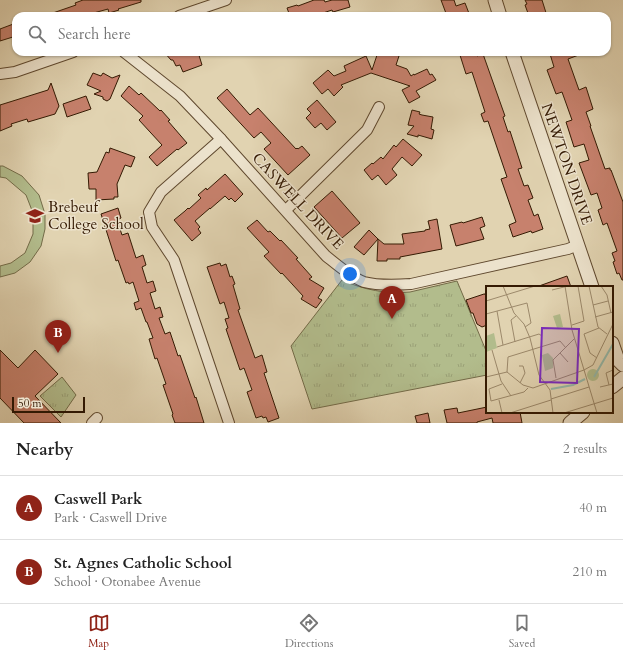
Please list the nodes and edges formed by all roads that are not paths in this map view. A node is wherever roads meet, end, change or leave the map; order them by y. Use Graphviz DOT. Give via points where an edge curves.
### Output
graph roads {
  1 [pos="226,0"];
  2 [pos="495,0"];
  3 [pos="191,12"];
  4 [pos="499,12"];
  5 [pos="61,56"];
  6 [pos="129,56"];
  7 [pos="513,56"];
  8 [pos="0,74"];
  9 [pos="379,107"];
  10 [pos="221,139"];
  11 [pos="286,210"];
  12 [pos="578,245"];
  13 [pos="592,286"];
  14 [pos="613,346"];
  15 [pos="623,365"];
  16 [pos="623,378"];
  17 [pos="613,387"];
  18 [pos="582,413"];
  19 [pos="229,423"];
  20 [pos="570,423"];
  1 -- 3 [label="street"];
  2 -- 4 [label="street"];
  5 -- 8 [label="street" via="15,72"];
  6 -- 10 [label="street, CASWELL DRIVE" via="180,96"];
  7 -- 12 [label="street, NEWTON DRIVE"];
  9 -- 11 [label="street" via="367,130"];
  10 -- 11 [label="street, CASWELL DRIVE"];
  10 -- 19 [label="street" via="161,192 149,212 152,227 174,260"];
  11 -- 12 [label="street, CASWELL DRIVE" via="326,256 344,271 364,282 388,285 411,284"];
  12 -- 13 [label="street, NEWTON DRIVE"];
  14 -- 15 [label="street" via="618,360"];
  16 -- 17 [label="street"];
  18 -- 20 [label="street"];
}
